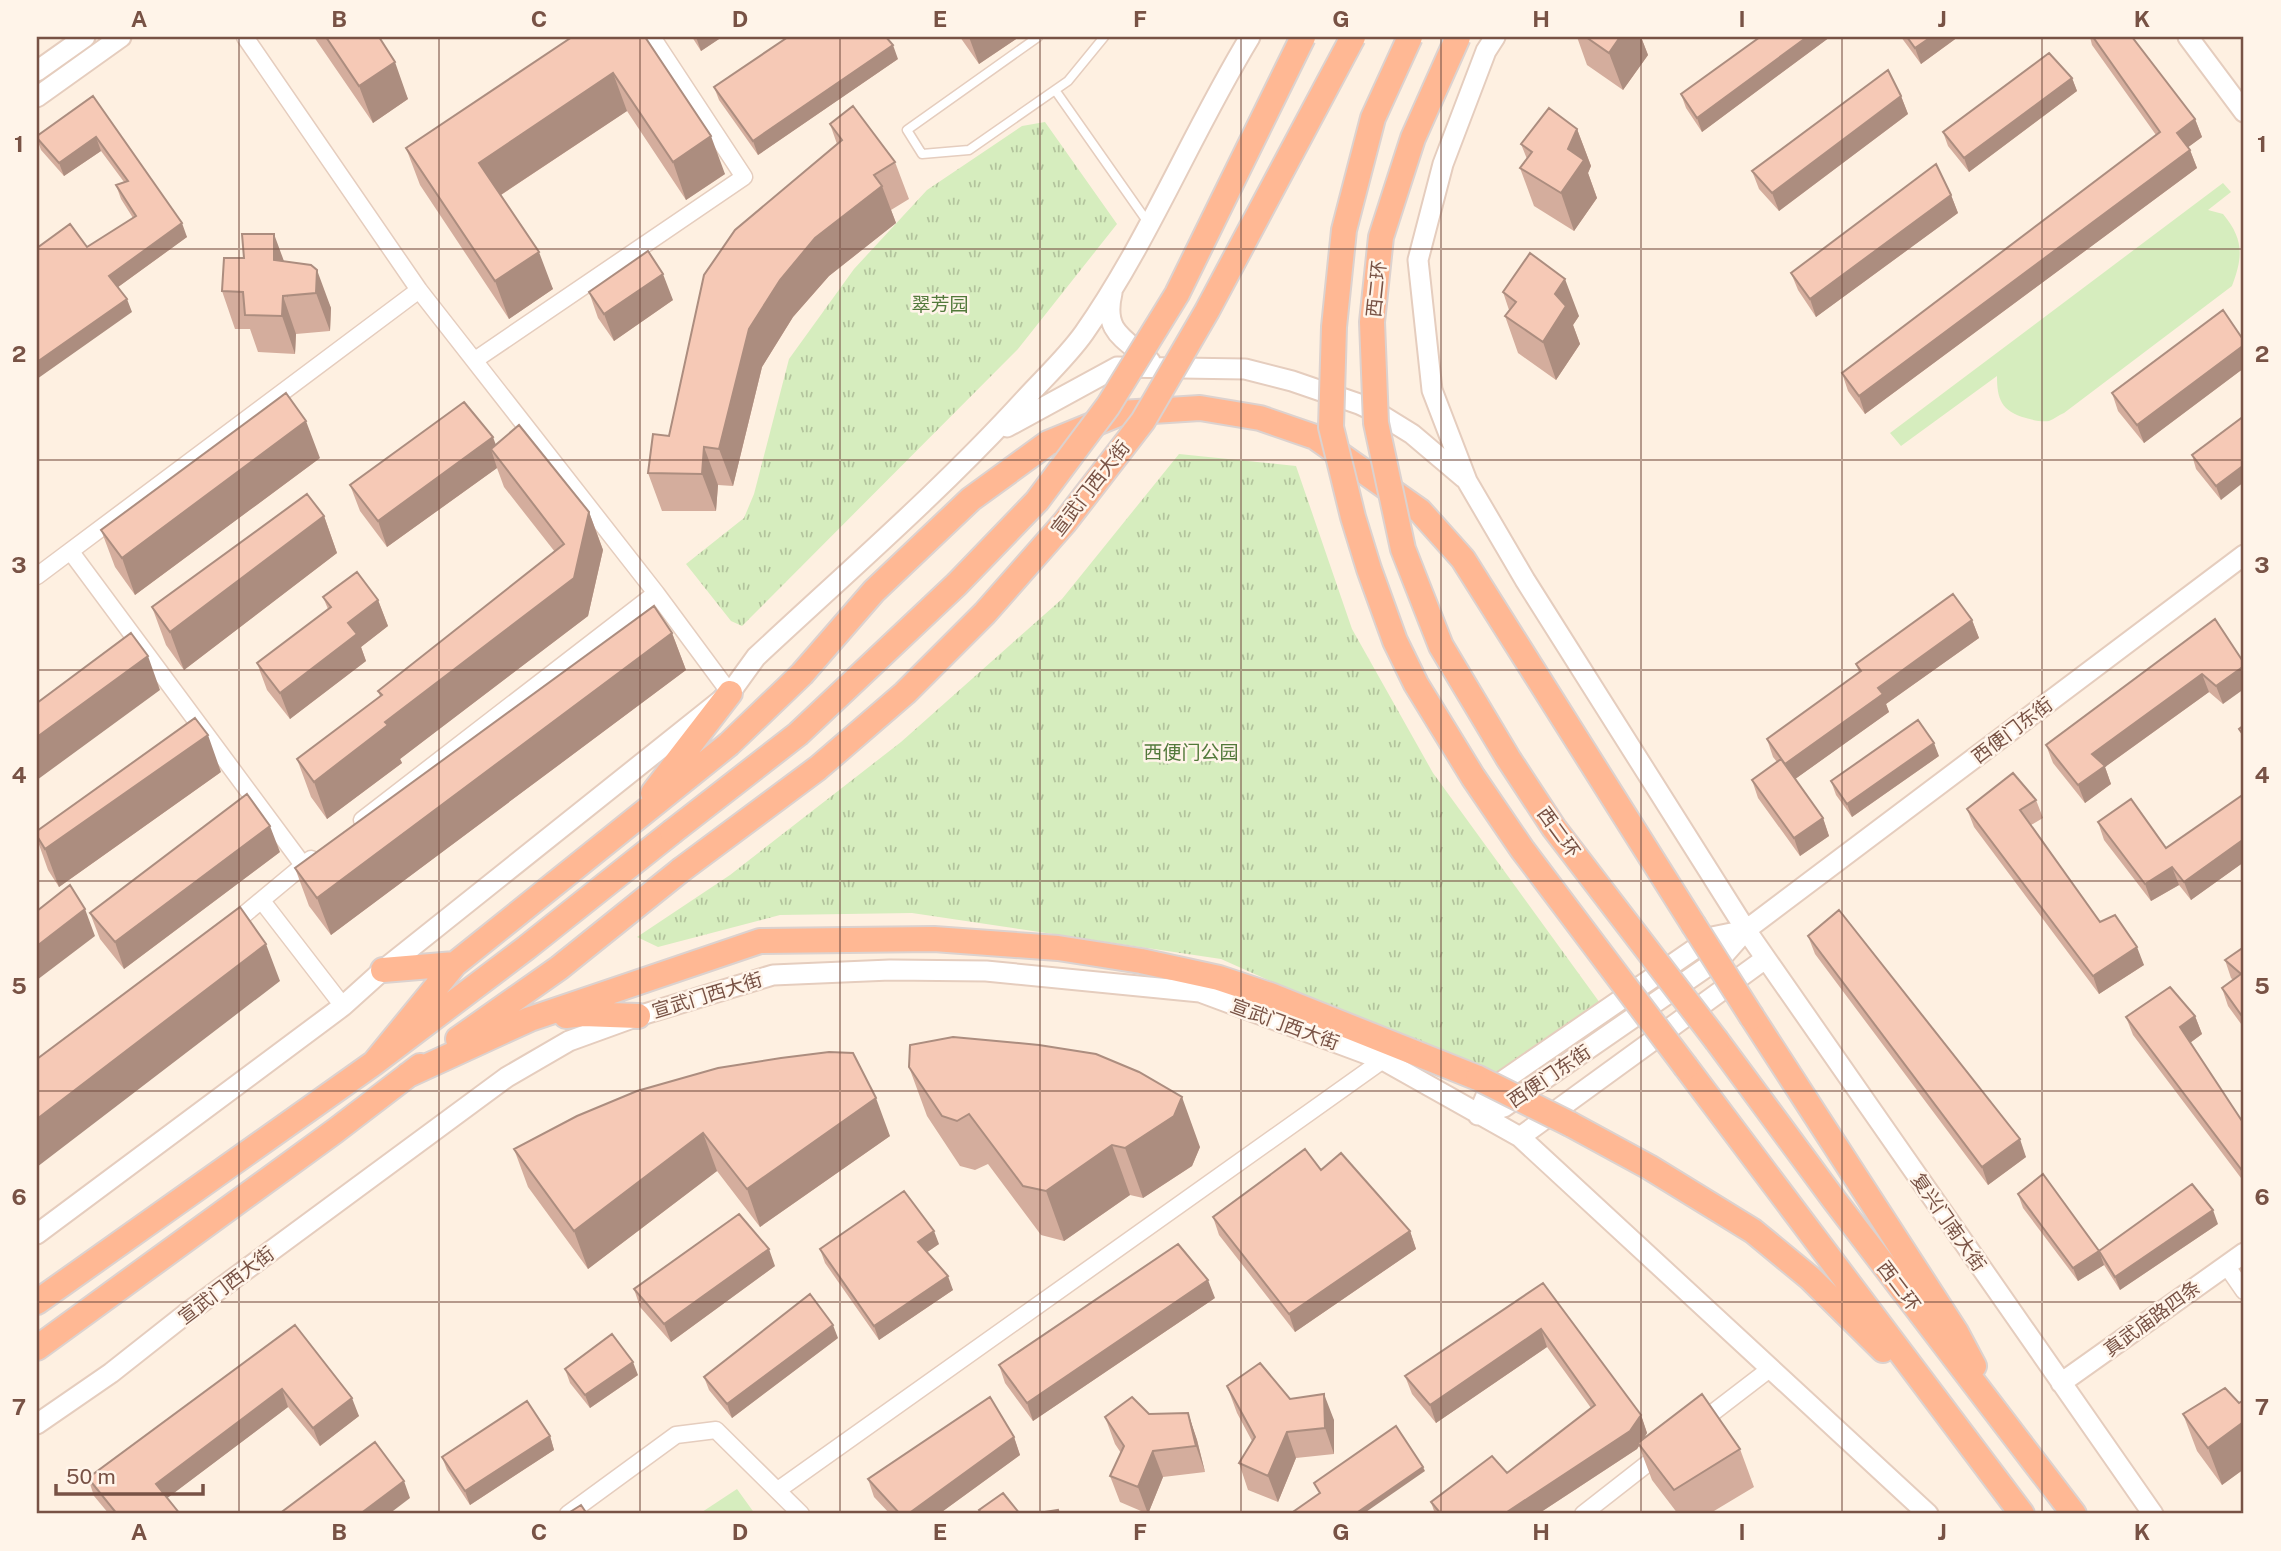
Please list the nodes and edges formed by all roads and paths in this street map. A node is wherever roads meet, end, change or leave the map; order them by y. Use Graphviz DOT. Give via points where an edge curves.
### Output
graph roads {
  1 [pos="85,37"];
  2 [pos="121,37"];
  3 [pos="245,37"];
  4 [pos="652,37"];
  5 [pos="1038,37"];
  6 [pos="1104,37"];
  7 [pos="1250,37"];
  8 [pos="1303,37"];
  9 [pos="1353,37"];
  10 [pos="1410,37"];
  11 [pos="1458,37"];
  12 [pos="1495,37"];
  13 [pos="2188,37"];
  14 [pos="37,71"];
  15 [pos="1055,90"];
  16 [pos="37,97"];
  17 [pos="2244,113"];
  18 [pos="1149,224"];
  19 [pos="1114,289"];
  20 [pos="419,290"];
  21 [pos="475,360"];
  22 [pos="1158,368"];
  23 [pos="989,438"];
  24 [pos="1467,481"];
  25 [pos="71,552"];
  26 [pos="2244,555"];
  27 [pos="37,576"];
  28 [pos="656,593"];
  29 [pos="730,693"];
  30 [pos="627,827"];
  31 [pos="347,831"];
  32 [pos="325,848"];
  33 [pos="303,865"];
  34 [pos="262,901"];
  35 [pos="1746,930"];
  36 [pos="219,935"];
  37 [pos="1765,959"];
  38 [pos="455,964"];
  39 [pos="383,970"];
  40 [pos="342,1006"];
  41 [pos="638,1016"];
  42 [pos="530,1019"];
  43 [pos="1382,1060"];
  44 [pos="374,1063"];
  45 [pos="408,1075"];
  46 [pos="1478,1115"];
  47 [pos="1520,1137"];
  48 [pos="37,1234"];
  49 [pos="2244,1253"];
  50 [pos="2226,1265"];
  51 [pos="2244,1291"];
  52 [pos="37,1302"];
  53 [pos="37,1348"];
  54 [pos="1771,1368"];
  55 [pos="2061,1383"];
  56 [pos="1944,1410"];
  57 [pos="37,1424"];
  58 [pos="2005,1425"];
  59 [pos="778,1490"];
  60 [pos="568,1514"];
  61 [pos="801,1514"];
  62 [pos="1583,1514"];
  63 [pos="1928,1514"];
  64 [pos="2021,1514"];
  65 [pos="2074,1514"];
  66 [pos="2153,1514"];
  1 -- 14 [label="street"];
  2 -- 16 [label="street"];
  3 -- 20 [label="street"];
  4 -- 21 [label="street" via="744,177"];
  5 -- 15 [label="lane" via="907,130 922,154 969,150"];
  6 -- 15 [label="lane"];
  7 -- 18 [label="street"];
  8 -- 44 [label="highway, 宣武门西大街, bridge" via="1177,294 1108,406 1037,501 957,584 798,734"];
  9 -- 45 [label="highway, 宣武门西大街, bridge" via="1208,311 1149,410 1065,522 985,613 905,693 818,768 559,968"];
  10 -- 56 [label="highway, 西二环, bridge" via="1373,118 1344,230 1334,327 1331,427 1368,569 1395,641 1430,707 1522,849"];
  11 -- 58 [label="highway, 西二环, bridge" via="1413,138 1381,237 1372,322 1376,423 1403,549 1441,646 1554,828"];
  12 -- 24 [label="street" via="1443,163 1418,260 1432,390"];
  13 -- 17 [label="street"];
  15 -- 18 [label="lane"];
  18 -- 19 [label="street"];
  19 -- 22 [label="street" via="1108,312 1113,328"];
  19 -- 23 [label="street" via="1082,336"];
  20 -- 21 [label="street"];
  20 -- 25 [label="street"];
  21 -- 28 [label="street"];
  22 -- 23 [label="street" via="1117,367"];
  22 -- 24 [label="street" via="1245,369 1359,404 1393,420"];
  23 -- 29 [label="street" via="756,657"];
  24 -- 35 [label="street"];
  25 -- 27 [label="street"];
  25 -- 33 [label="street"];
  26 -- 35 [label="street, 西便门东街"];
  28 -- 29 [label="street"];
  28 -- 31 [label="street"];
  29 -- 30 [label="highway"];
  29 -- 39 [label="street"];
  30 -- 38 [label="highway"];
  30 -- 58 [label="highway, bridge" via="729,744 802,674 874,592 971,499 1048,443 1121,413 1200,408 1260,418 1315,437 1420,511 1463,559 1956,1332"];
  32 -- 33 [label="street"];
  33 -- 34 [label="street"];
  34 -- 36 [label="street"];
  34 -- 40 [label="street"];
  35 -- 37 [label="street, 复兴门南大街"];
  35 -- 46 [label="street, 西便门东街" via="1713,963 1503,1107"];
  37 -- 47 [label="street"];
  37 -- 55 [label="street, 复兴门南大街"];
  38 -- 39 [label="highway"];
  38 -- 44 [label="highway"];
  39 -- 40 [label="street"];
  40 -- 48 [label="street"];
  41 -- 42 [label="highway" via="583,1014"];
  41 -- 43 [label="street, 宣武门西大街" via="773,975 986,971 1200,992"];
  41 -- 57 [label="street, 宣武门西大街" via="569,1041 506,1077"];
  42 -- 45 [label="highway"];
  42 -- 56 [label="highway, bridge" via="760,941 996,942 1127,959 1219,978 1478,1078 1649,1167 1753,1231 1810,1278"];
  43 -- 46 [label="street, 宣武门西大街"];
  43 -- 59 [label="street"];
  44 -- 52 [label="highway, 宣武门西大街"];
  45 -- 53 [label="highway, 宣武门西大街"];
  46 -- 47 [label="street"];
  47 -- 54 [label="street"];
  49 -- 50 [label="street, 真武庙路四条"];
  50 -- 51 [label="street"];
  50 -- 55 [label="street, 真武庙路四条"];
  54 -- 62 [label="street"];
  54 -- 63 [label="street"];
  55 -- 66 [label="street, 复兴门南大街"];
  56 -- 64 [label="highway, 西二环"];
  58 -- 65 [label="highway, 西二环"];
  59 -- 60 [label="street" via="716,1430 676,1435"];
  59 -- 61 [label="street"];
}
